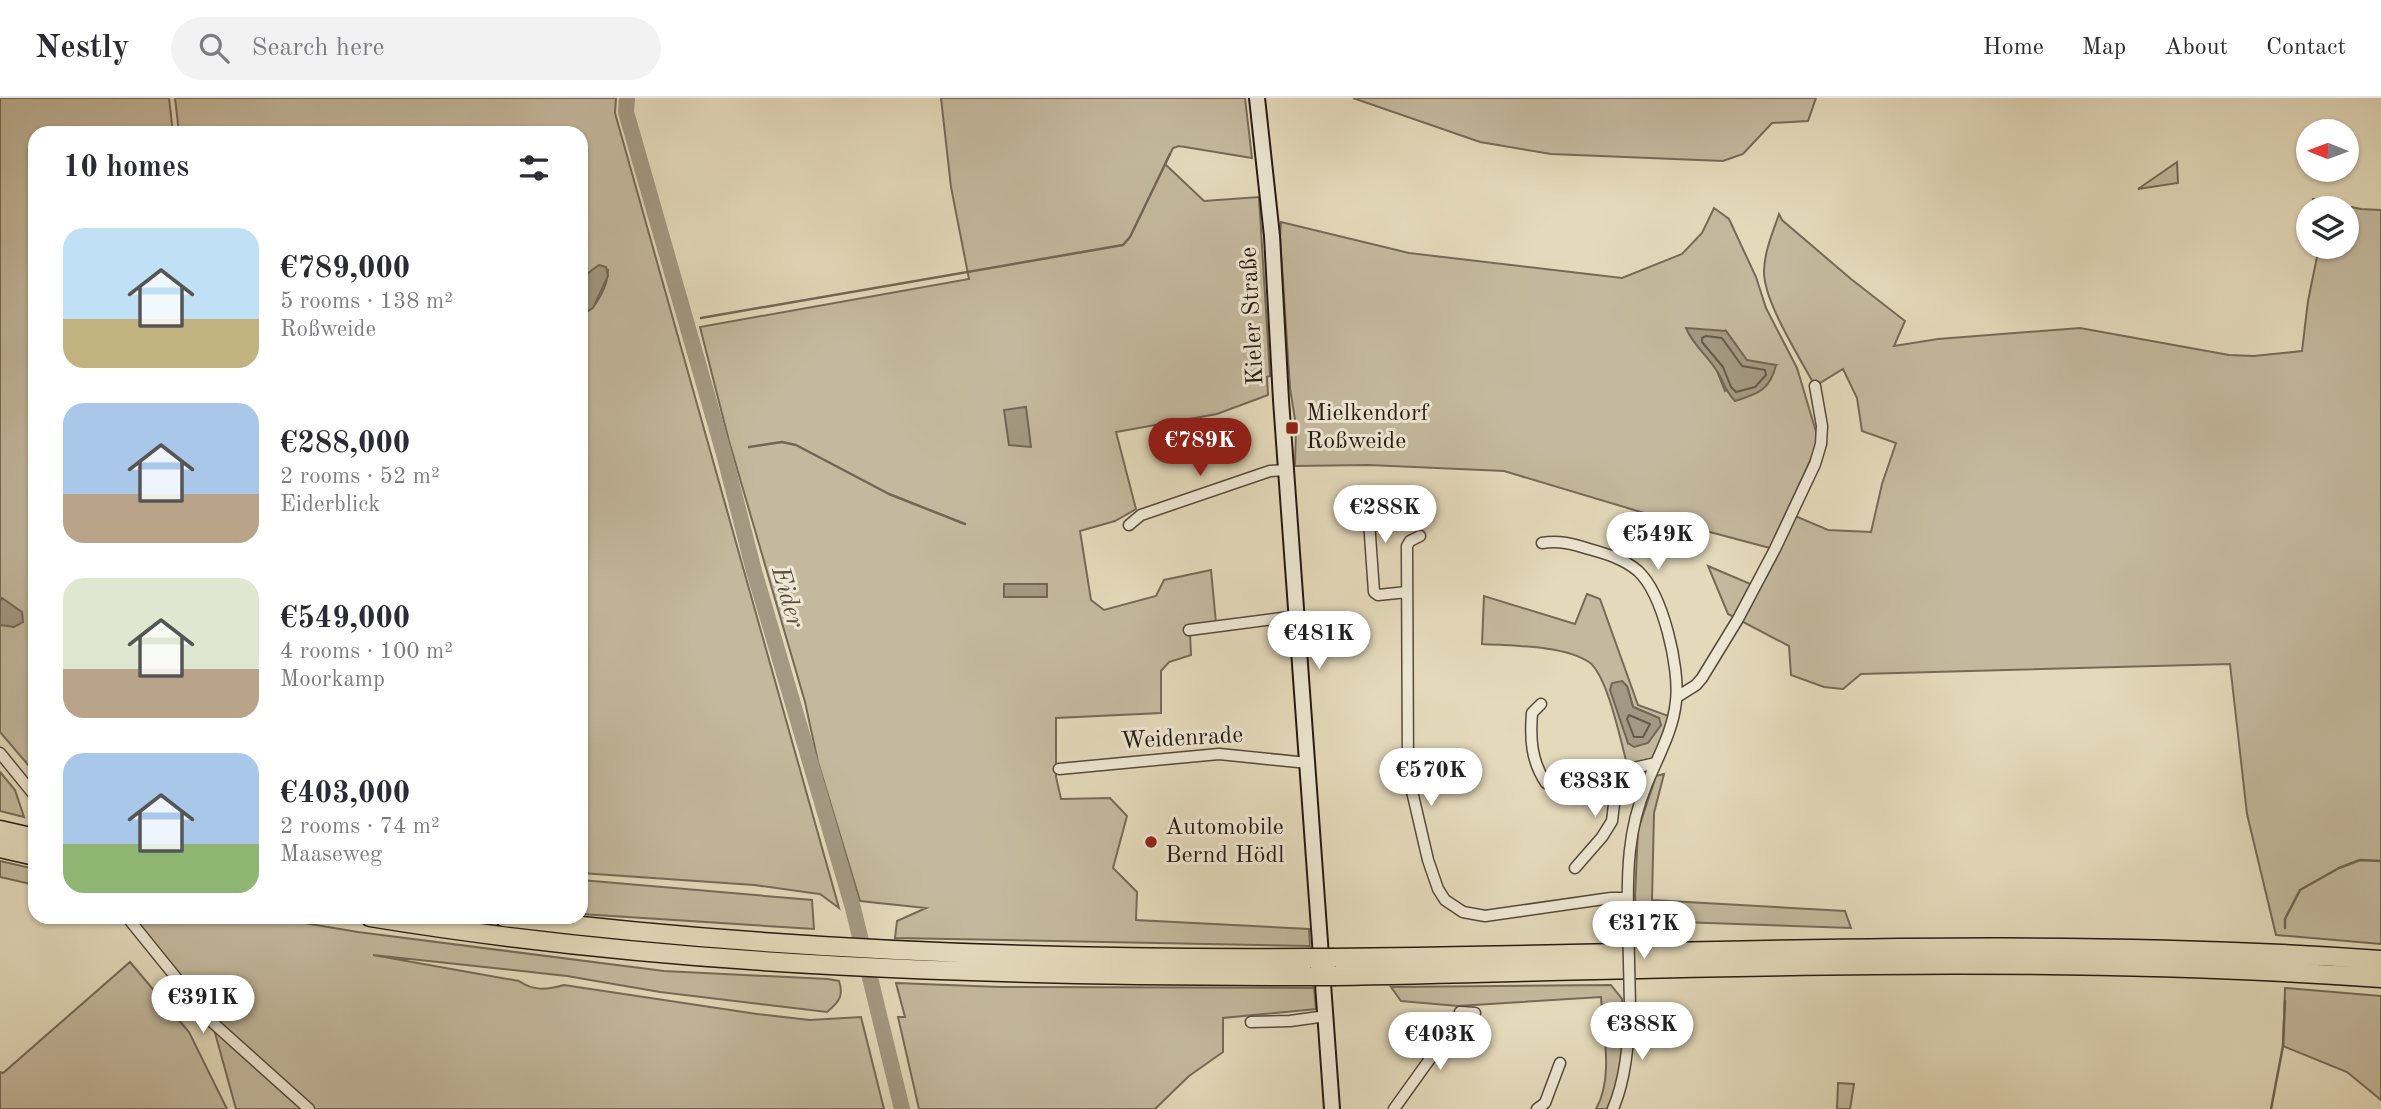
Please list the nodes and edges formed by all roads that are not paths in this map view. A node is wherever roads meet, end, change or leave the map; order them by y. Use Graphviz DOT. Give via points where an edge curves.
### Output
graph roads {
  1 [pos="1257,98"];
  2 [pos="1815,386"];
  3 [pos="1287,470"];
  4 [pos="1366,499"];
  5 [pos="1129,525"];
  6 [pos="1420,536"];
  7 [pos="1542,543"];
  8 [pos="1407,592"];
  9 [pos="1297,616"];
  10 [pos="1189,630"];
  11 [pos="1677,697"];
  12 [pos="1541,704"];
  13 [pos="0,753"];
  14 [pos="1308,763"];
  15 [pos="1656,763"];
  16 [pos="1059,769"];
  17 [pos="1618,771"];
  18 [pos="28,787"];
  19 [pos="0,831"];
  20 [pos="28,837"];
  21 [pos="0,848"];
  22 [pos="28,854"];
  23 [pos="1576,868"];
  24 [pos="1628,898"];
  25 [pos="133,924"];
  26 [pos="427,924"];
  27 [pos="565,924"];
  28 [pos="2381,960"];
  29 [pos="1335,967"];
  30 [pos="2381,978"];
  31 [pos="1475,1013"];
  32 [pos="1326,1016"];
  33 [pos="1251,1022"];
  34 [pos="1560,1063"];
  35 [pos="1545,1107"];
  36 [pos="309,1109"];
  37 [pos="1332,1109"];
  38 [pos="1394,1109"];
  39 [pos="1613,1109"];
  1 -- 3 [label="street, Kieler Straße" via="1272,236"];
  2 -- 11 [label="street" via="1821,444 1793,515 1702,678"];
  3 -- 5 [label="street" via="1270,471 1141,515"];
  3 -- 9 [label="street, Kieler Straße"];
  4 -- 8 [label="street" via="1374,592"];
  6 -- 8 [label="street" via="1407,546"];
  7 -- 11 [label="street" via="1566,542 1608,554 1639,572 1650,587 1671,643"];
  8 -- 24 [label="street" via="1408,774 1428,860 1445,900 1463,912 1485,916"];
  9 -- 10 [label="street"];
  9 -- 14 [label="street, Kieler Straße"];
  11 -- 15 [label="street" via="1674,718"];
  12 -- 17 [label="street" via="1532,713 1530,730 1534,761 1546,783 1561,785"];
  13 -- 18 [label="street"];
  14 -- 16 [label="street, Weidenrade" via="1219,754"];
  14 -- 32 [label="street, Kieler Straße"];
  15 -- 17 [label="street"];
  15 -- 24 [label="street" via="1633,823"];
  17 -- 23 [label="street" via="1612,821"];
  19 -- 20 [label="highway"];
  21 -- 22 [label="highway"];
  24 -- 39 [label="street, bridge" via="1628,1055"];
  25 -- 36 [label="street" via="212,1023"];
  26 -- 29 [label="highway, bridge" via="645,951 894,969 1311,976"];
  27 -- 29 [label="highway, bridge" via="889,950 1065,957 1310,958"];
  28 -- 29 [label="highway" via="2188,950 1957,948"];
  29 -- 30 [label="highway" via="2060,966"];
  31 -- 38 [label="street" via="1460,1012"];
  32 -- 33 [label="street"];
  32 -- 37 [label="street, Kieler Straße"];
  34 -- 35 [label="street"];
}
